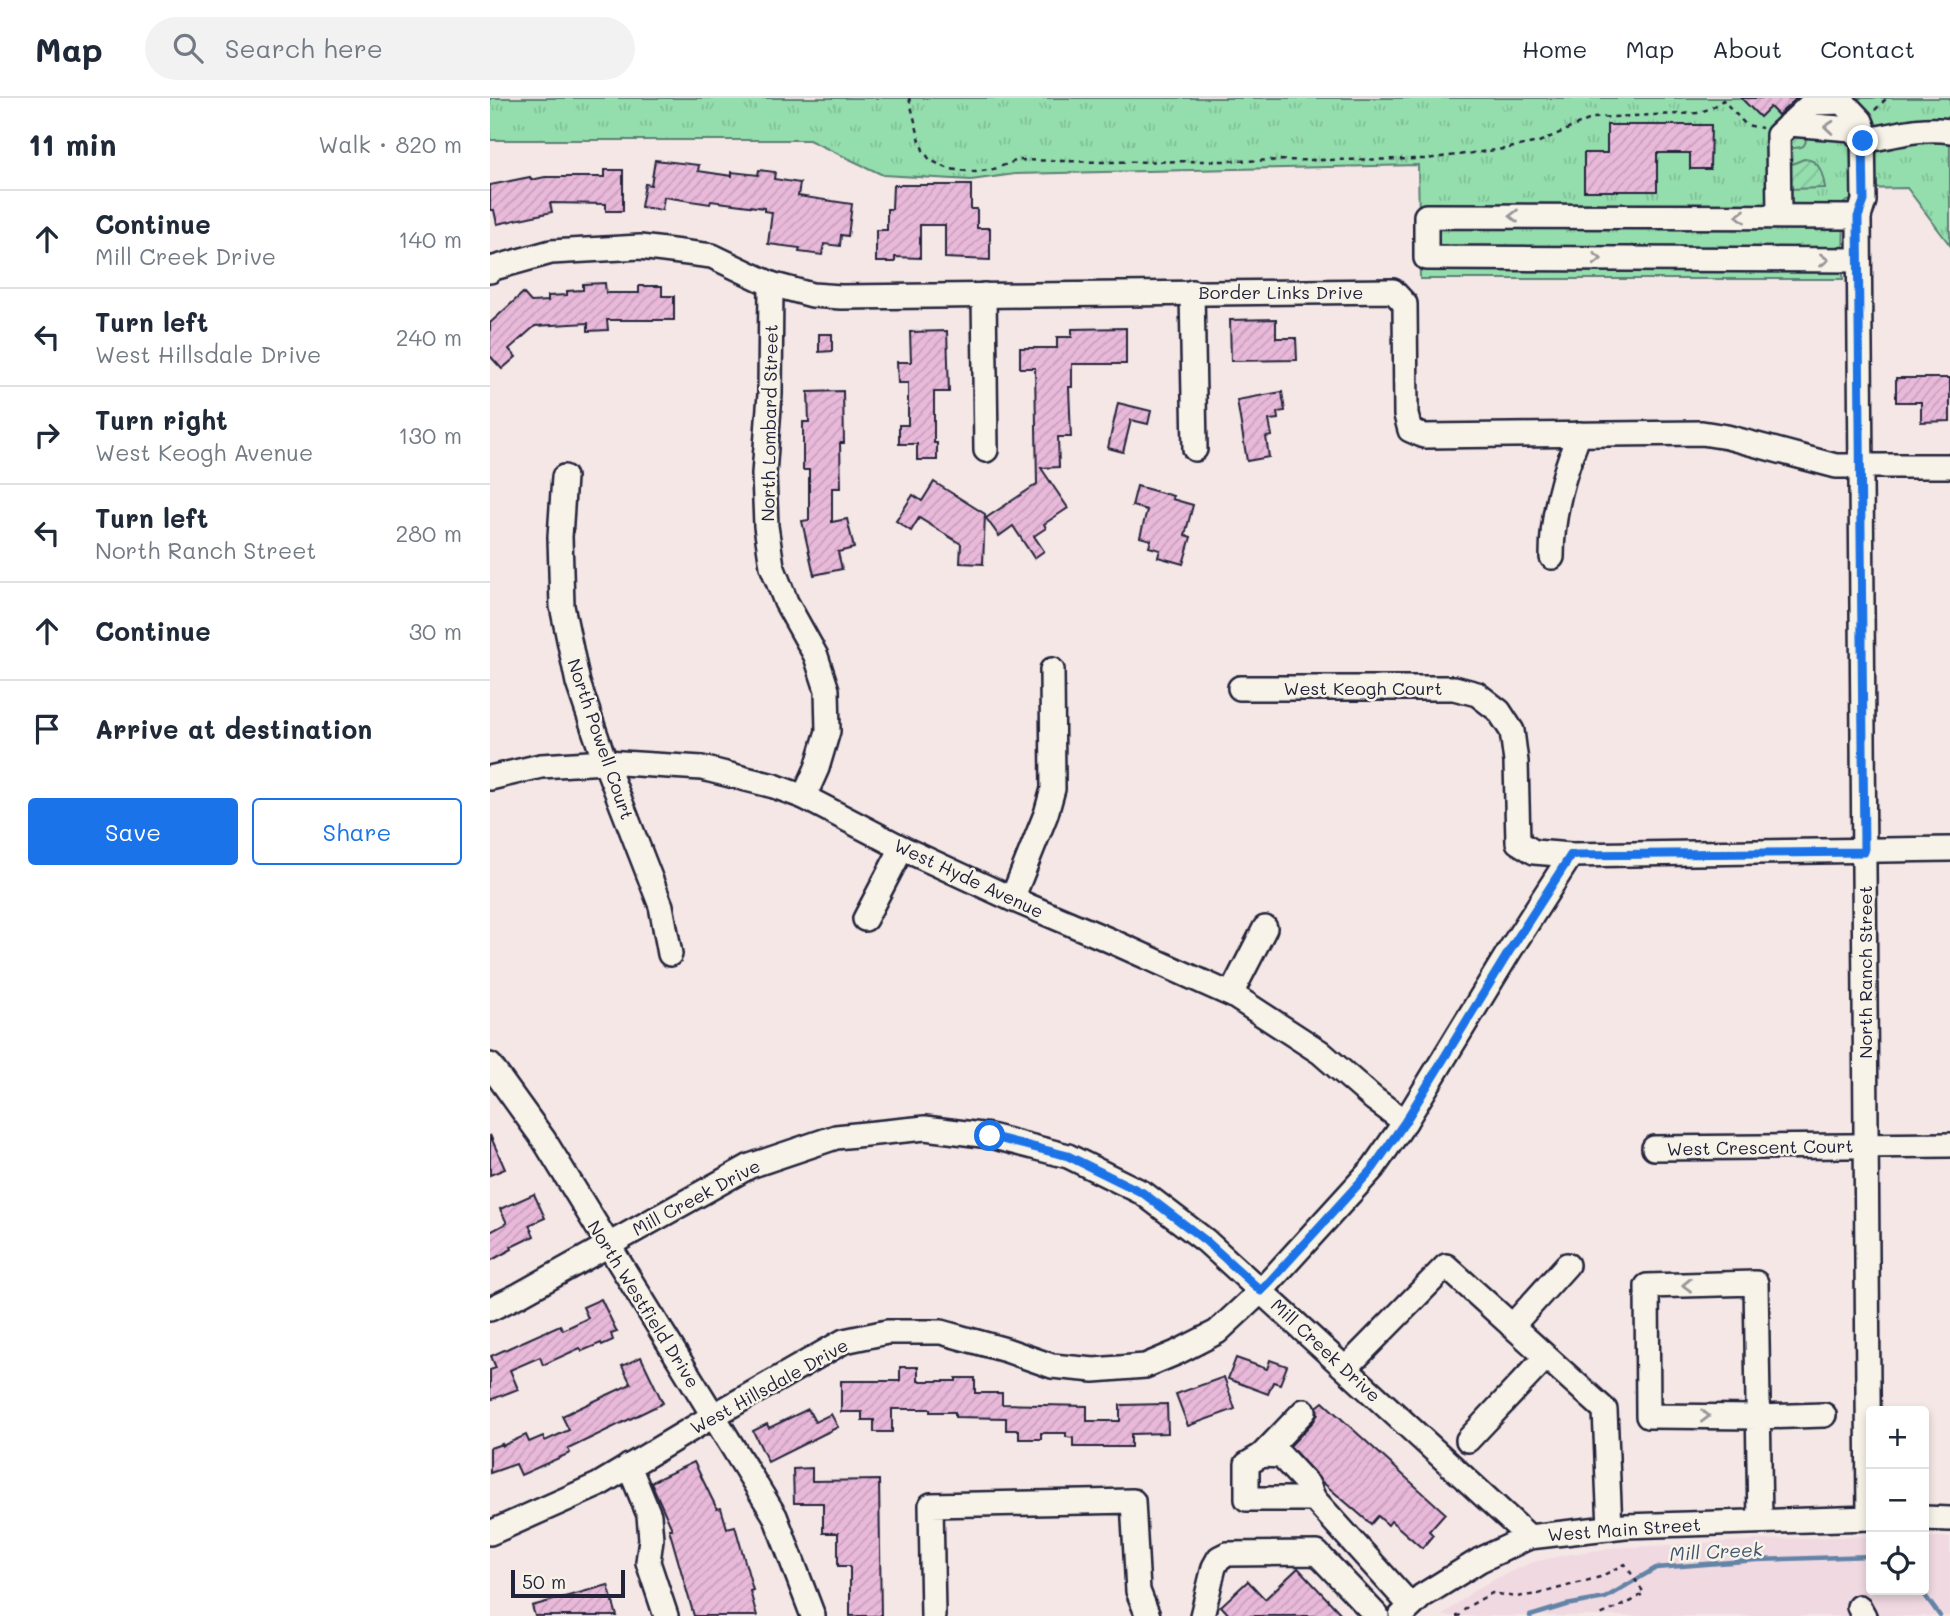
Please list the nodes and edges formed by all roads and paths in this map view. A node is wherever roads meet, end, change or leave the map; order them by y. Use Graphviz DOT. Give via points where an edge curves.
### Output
graph roads {
  1 [pos="909,98"];
  2 [pos="1724,99"];
  3 [pos="1786,127"];
  4 [pos="1950,131"];
  5 [pos="1863,141"];
  6 [pos="1779,216"];
  7 [pos="1858,217"];
  8 [pos="1859,260"];
  9 [pos="490,271"];
  10 [pos="771,285"];
  11 [pos="1192,292"];
  12 [pos="984,295"];
  13 [pos="1579,434"];
  14 [pos="1195,449"];
  15 [pos="986,450"];
  16 [pos="1861,466"];
  17 [pos="1950,466"];
  18 [pos="564,477"];
  19 [pos="1552,557"];
  20 [pos="1052,670"];
  21 [pos="1240,688"];
  22 [pos="605,762"];
  23 [pos="490,778"];
  24 [pos="804,797"];
  25 [pos="902,848"];
  26 [pos="1950,849"];
  27 [pos="1864,852"];
  28 [pos="1571,855"];
  29 [pos="1012,899"];
  30 [pos="866,919"];
  31 [pos="1265,928"];
  32 [pos="670,954"];
  33 [pos="1231,994"];
  34 [pos="490,1065"];
  35 [pos="1405,1122"];
  36 [pos="1950,1145"];
  37 [pos="1866,1146"];
  38 [pos="1654,1148"];
  39 [pos="607,1245"];
  40 [pos="1567,1265"];
  41 [pos="1261,1291"];
  42 [pos="490,1308"];
  43 [pos="1512,1326"];
  44 [pos="1546,1357"];
  45 [pos="1346,1368"];
  46 [pos="1304,1411"];
  47 [pos="1824,1415"];
  48 [pos="713,1416"];
  49 [pos="1758,1417"];
  50 [pos="1468,1440"];
  51 [pos="1262,1455"];
  52 [pos="629,1466"];
  53 [pos="1869,1469"];
  54 [pos="1314,1499"];
  55 [pos="1866,1518"];
  56 [pos="1929,1518"];
  57 [pos="1950,1519"];
  58 [pos="1760,1521"];
  59 [pos="1610,1528"];
  60 [pos="490,1533"];
  61 [pos="1529,1537"];
  62 [pos="1406,1611"];
  63 [pos="666,1616"];
  64 [pos="813,1616"];
  65 [pos="933,1616"];
  66 [pos="1148,1616"];
  67 [pos="1202,1616"];
  68 [pos="1377,1616"];
  69 [pos="1456,1616"];
  70 [pos="1598,1616"];
  1 -- 2 [label="path" via="930,160 949,169 975,172 1018,160 1426,159 1539,142 1593,118 1697,113"];
  2 -- 3 [label="path" via="1746,125"];
  5 -- 3 [label="street, one-way" via="1861,121 1843,102 1812,103"];
  3 -- 6 [label="street" via="1778,135"];
  4 -- 5 [label="street"];
  5 -- 7 [label="street, North Ranch Street" via="1864,201"];
  6 -- 7 [label="street"];
  6 -- 8 [label="street, one-way" via="1426,216 1426,258"];
  7 -- 8 [label="street, North Ranch Street"];
  8 -- 16 [label="street, North Ranch Street"];
  9 -- 10 [label="street, Border Links Drive" via="551,252 640,247 712,256"];
  10 -- 12 [label="street, Border Links Drive" via="841,297"];
  10 -- 24 [label="street, North Lombard Street" via="765,526 772,566 816,656 827,690 828,732"];
  11 -- 12 [label="street, Border Links Drive"];
  11 -- 13 [label="street, Border Links Drive" via="1393,291 1405,303 1410,430 1424,436"];
  11 -- 14 [label="street"];
  12 -- 15 [label="street"];
  13 -- 16 [label="street, Border Links Drive" via="1702,433 1836,466"];
  13 -- 19 [label="street" via="1560,491"];
  16 -- 17 [label="street, Border Links Drive"];
  16 -- 27 [label="street, North Ranch Street"];
  18 -- 22 [label="street, North Powell Court" via="562,606 578,683"];
  20 -- 29 [label="street" via="1053,789"];
  21 -- 28 [label="street, West Keogh Court" via="1454,688 1478,694 1499,711 1512,731 1518,842 1534,852"];
  22 -- 23 [label="street, West Hyde Avenue" via="541,766"];
  22 -- 24 [label="street, West Hyde Avenue" via="702,768"];
  22 -- 32 [label="street, North Powell Court" via="660,906"];
  24 -- 25 [label="street, West Hyde Avenue"];
  25 -- 29 [label="street, West Hyde Avenue"];
  25 -- 30 [label="street"];
  26 -- 27 [label="street"];
  27 -- 28 [label="street"];
  27 -- 37 [label="street, North Ranch Street"];
  28 -- 35 [label="street, West Hillsdale Drive"];
  29 -- 33 [label="street, West Hyde Avenue"];
  31 -- 33 [label="street"];
  33 -- 35 [label="street, West Hyde Avenue" via="1320,1052"];
  34 -- 39 [label="street, North Westfield Drive" via="544,1140"];
  35 -- 41 [label="street, West Hillsdale Drive" via="1373,1168"];
  36 -- 37 [label="street, West Crescent Court"];
  37 -- 38 [label="street, West Crescent Court"];
  37 -- 53 [label="street, North Ranch Street"];
  39 -- 41 [label="street, Mill Creek Drive" via="750,1166 836,1137 925,1128 990,1136 1068,1156 1143,1193"];
  39 -- 42 [label="street, Mill Creek Drive"];
  39 -- 48 [label="street, North Westfield Drive"];
  40 -- 43 [label="street"];
  41 -- 45 [label="street, Mill Creek Drive"];
  41 -- 48 [label="street, West Hillsdale Drive" via="1217,1332 1145,1366 1094,1370 1052,1366 941,1332 887,1332 844,1341"];
  43 -- 44 [label="street"];
  43 -- 45 [label="street" via="1446,1266"];
  44 -- 50 [label="street"];
  44 -- 59 [label="street" via="1605,1410"];
  45 -- 61 [label="street, Mill Creek Drive"];
  46 -- 51 [label="street"];
  47 -- 49 [label="street"];
  48 -- 52 [label="street, West Hillsdale Drive"];
  48 -- 64 [label="street, North Westfield Drive" via="775,1516"];
  49 -- 49 [label="street, one-way" via="1756,1283 1647,1286 1648,1416"];
  49 -- 58 [label="street"];
  51 -- 54 [label="street" via="1281,1456 1308,1485"];
  51 -- 54 [label="street" via="1247,1464 1247,1499"];
  52 -- 60 [label="street, West Hillsdale Drive" via="598,1485"];
  52 -- 63 [label="street" via="649,1515 648,1562"];
  54 -- 62 [label="street"];
  55 -- 58 [label="street, West Main Street"];
  56 -- 57 [label="street"];
  58 -- 59 [label="street, West Main Street"];
  59 -- 61 [label="street, West Main Street"];
  61 -- 62 [label="street, West Main Street" via="1480,1560"];
  65 -- 66 [label="street" via="931,1505 1133,1501 1138,1591"];
  67 -- 68 [label="street" via="1219,1558 1227,1554 1317,1553"];
  69 -- 70 [label="path" via="1492,1593 1538,1594 1600,1577 1625,1564 1644,1593"];
}
